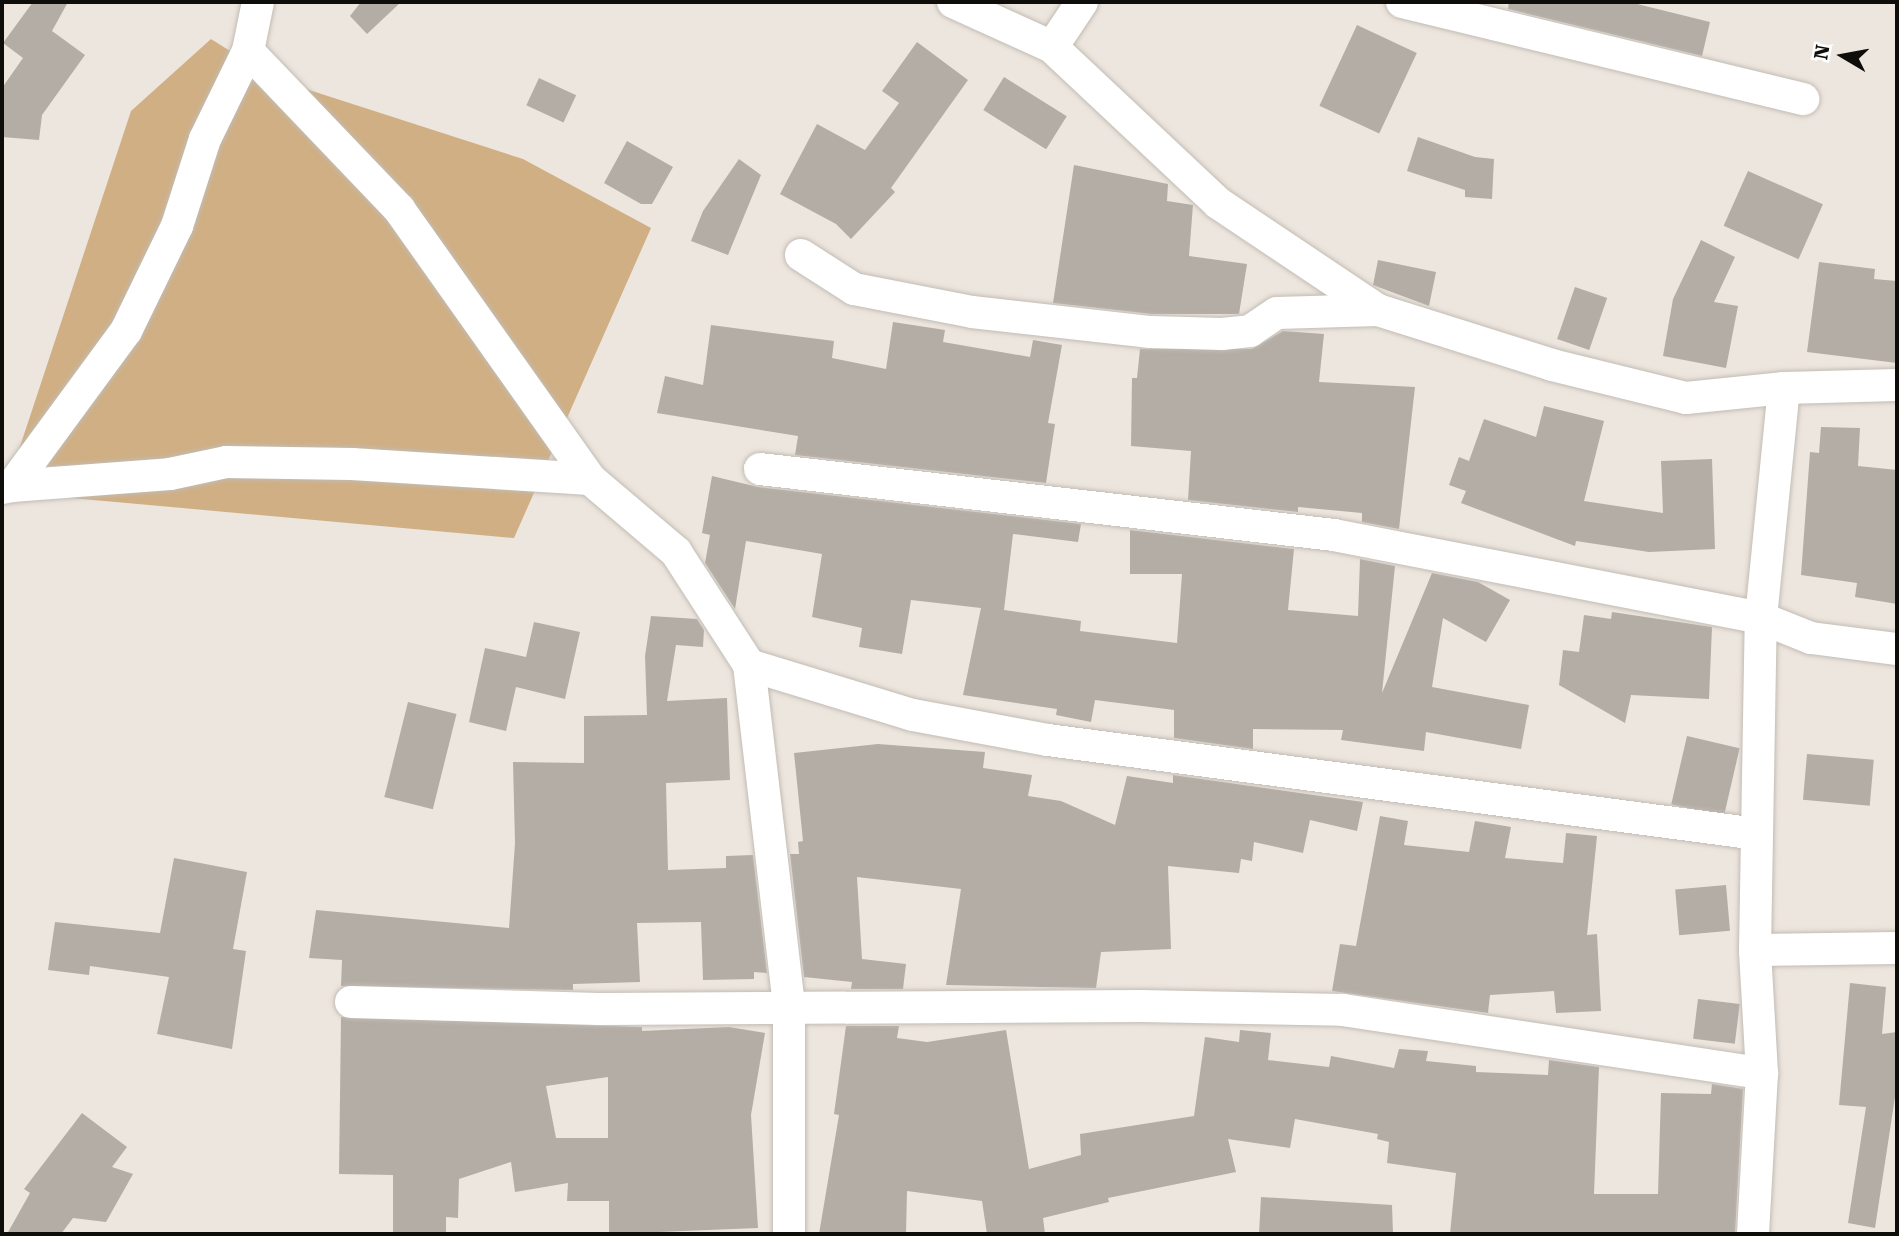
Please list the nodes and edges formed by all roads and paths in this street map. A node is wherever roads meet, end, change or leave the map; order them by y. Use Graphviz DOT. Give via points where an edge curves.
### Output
graph roads {
  1 [pos="258,2"];
  2 [pos="953,2"];
  3 [pos="1083,2"];
  4 [pos="1402,2"];
  5 [pos="1480,9"];
  6 [pos="1052,47"];
  7 [pos="248,51"];
  8 [pos="1803,99"];
  9 [pos="801,255"];
  10 [pos="1378,310"];
  11 [pos="1897,385"];
  12 [pos="1784,388"];
  13 [pos="760,469"];
  14 [pos="590,479"];
  15 [pos="7,487"];
  16 [pos="1761,618"];
  17 [pos="1897,649"];
  18 [pos="749,665"];
  19 [pos="1757,834"];
  20 [pos="1897,948"];
  21 [pos="1755,950"];
  22 [pos="351,1002"];
  23 [pos="789,1006"];
  24 [pos="1762,1073"];
  25 [pos="789,1234"];
  26 [pos="1753,1234"];
  1 -- 7 [label="street"];
  2 -- 6 [label="street"];
  3 -- 6 [label="street"];
  4 -- 5 [label="street"];
  5 -- 8 [label="street" via="1698,77"];
  6 -- 10 [label="street" via="1218,203"];
  7 -- 14 [label="street" via="399,209"];
  7 -- 15 [label="street" via="205,139 177,226 126,331"];
  9 -- 10 [label="street" via="854,289 972,312 1151,332 1222,334 1250,331 1277,313"];
  10 -- 12 [label="street" via="1552,365 1686,398"];
  11 -- 12 [label="street"];
  12 -- 16 [label="street"];
  13 -- 16 [label="street" via="1334,535"];
  14 -- 15 [label="street" via="352,464 226,462 170,474"];
  14 -- 18 [label="street" via="676,552"];
  16 -- 17 [label="street" via="1811,638"];
  16 -- 19 [label="street"];
  18 -- 19 [label="street" via="913,715 1048,740"];
  18 -- 23 [label="street"];
  19 -- 21 [label="street"];
  20 -- 21 [label="street"];
  21 -- 24 [label="street"];
  22 -- 23 [label="street" via="599,1009"];
  23 -- 24 [label="street" via="1343,1010"];
  23 -- 25 [label="street"];
  24 -- 26 [label="street"];
}
